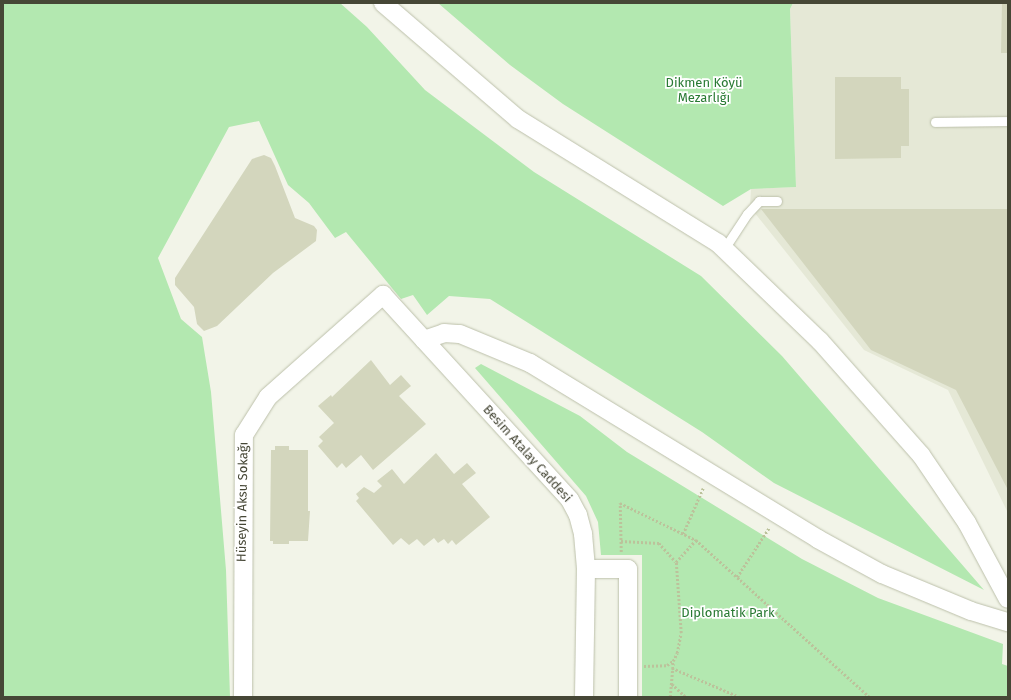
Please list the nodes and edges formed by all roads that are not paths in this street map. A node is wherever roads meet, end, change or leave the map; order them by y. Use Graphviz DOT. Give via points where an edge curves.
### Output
graph roads {
  1 [pos="383,3"];
  2 [pos="935,122"];
  3 [pos="1008,122"];
  4 [pos="777,201"];
  5 [pos="724,249"];
  6 [pos="383,295"];
  7 [pos="424,340"];
  8 [pos="586,569"];
  9 [pos="1008,598"];
  10 [pos="1008,622"];
  11 [pos="243,697"];
  12 [pos="584,697"];
  13 [pos="628,697"];
  1 -- 5 [label="street" via="518,119 636,191"];
  2 -- 3 [label="lane"];
  4 -- 5 [label="lane" via="759,201 747,214"];
  5 -- 9 [label="street" via="820,341 921,455 967,523"];
  6 -- 7 [label="street, Besim Atalay Caddesi"];
  6 -- 11 [label="street, Hüseyin Aksu Sokağı" via="268,397 244,435"];
  7 -- 8 [label="street, Besim Atalay Caddesi" via="570,500 578,515 583,534"];
  7 -- 10 [label="street" via="444,333 460,334 530,363 882,574"];
  8 -- 12 [label="street, Besim Atalay Caddesi"];
  8 -- 13 [label="street" via="628,569"];
}
